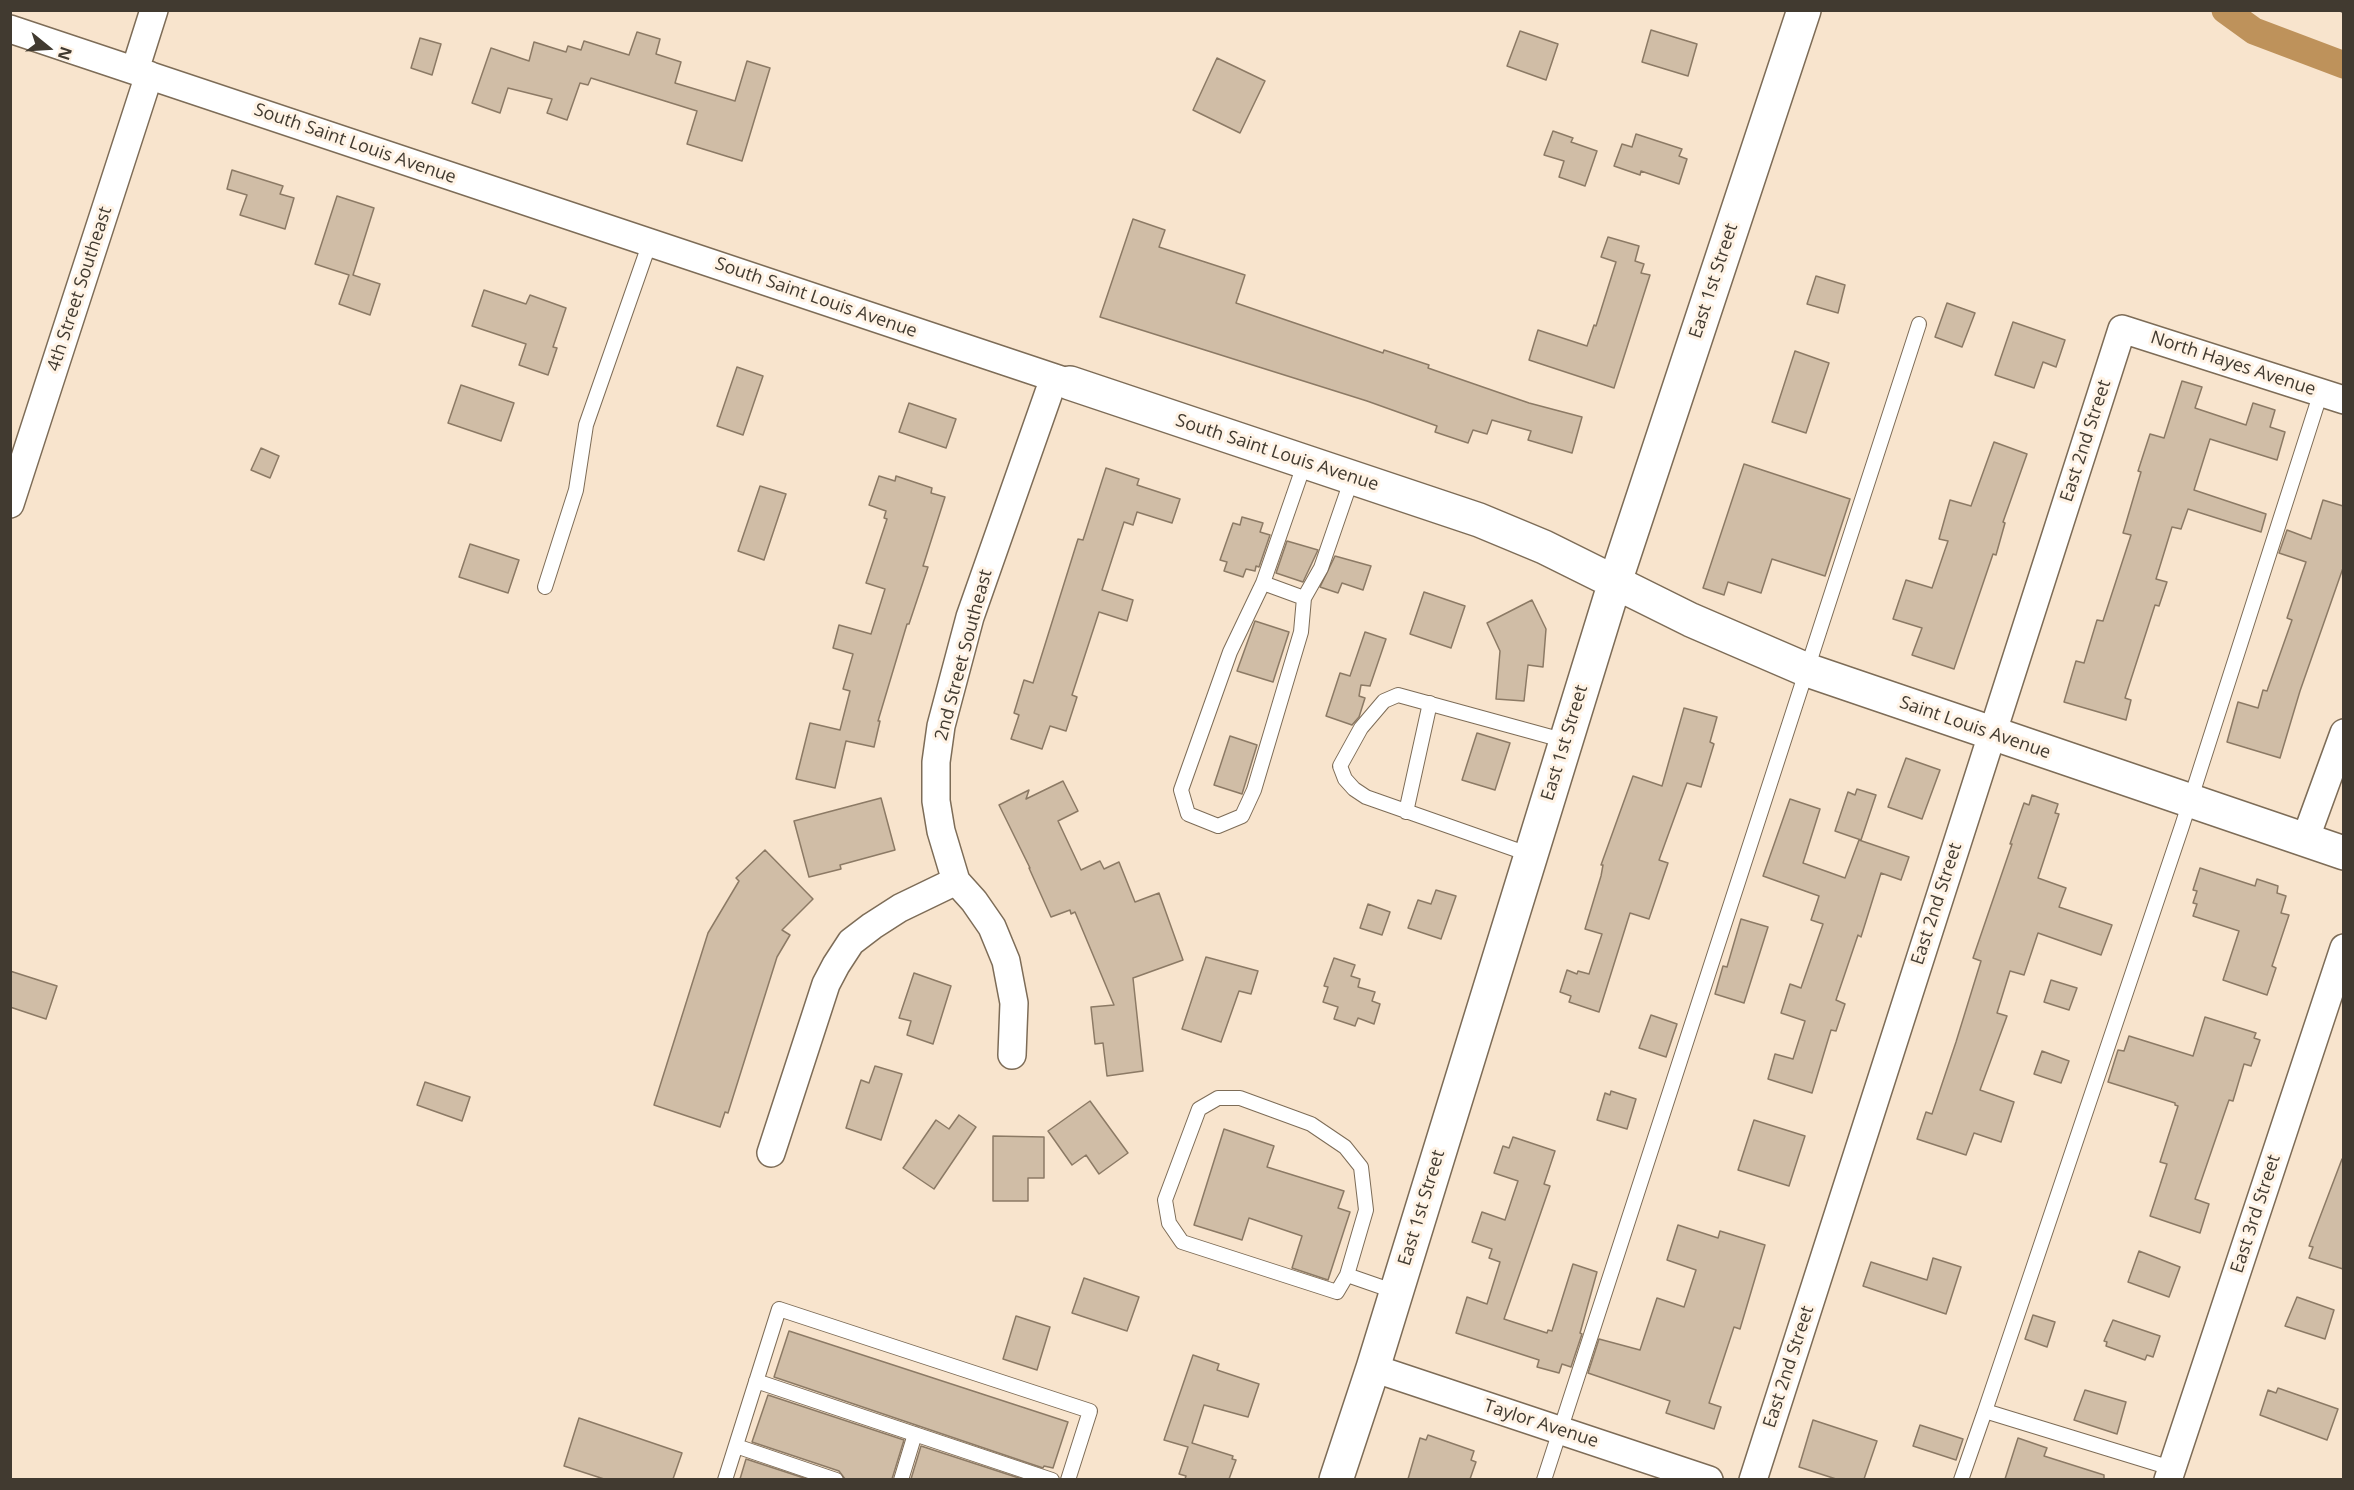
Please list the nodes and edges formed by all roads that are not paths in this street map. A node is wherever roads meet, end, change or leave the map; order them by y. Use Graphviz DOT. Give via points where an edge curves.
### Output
graph roads {
  1 [pos="154,10"];
  2 [pos="1804,10"];
  3 [pos="10,29"];
  4 [pos="142,73"];
  5 [pos="650,243"];
  6 [pos="1919,324"];
  7 [pos="2122,329"];
  8 [pos="1062,381"];
  9 [pos="2332,396"];
  10 [pos="1305,462"];
  11 [pos="1352,478"];
  12 [pos="10,504"];
  13 [pos="1615,582"];
  14 [pos="1263,583"];
  15 [pos="545,587"];
  16 [pos="1304,598"];
  17 [pos="1807,670"];
  18 [pos="1430,703"];
  19 [pos="1992,733"];
  20 [pos="2343,733"];
  21 [pos="1566,741"];
  22 [pos="2190,801"];
  23 [pos="1406,812"];
  24 [pos="2305,840"];
  25 [pos="2343,853"];
  26 [pos="1531,855"];
  27 [pos="956,881"];
  28 [pos="2343,948"];
  29 [pos="1012,1055"];
  30 [pos="771,1153"];
  31 [pos="1347,1275"];
  32 [pos="1396,1292"];
  33 [pos="1373,1368"];
  34 [pos="756,1381"];
  35 [pos="1986,1411"];
  36 [pos="1560,1430"];
  37 [pos="915,1434"];
  38 [pos="736,1446"];
  39 [pos="2169,1474"];
  40 [pos="725,1479"];
  41 [pos="836,1479"];
  42 [pos="900,1479"];
  43 [pos="1052,1479"];
  44 [pos="1068,1479"];
  45 [pos="1336,1479"];
  46 [pos="1544,1479"];
  47 [pos="1709,1479"];
  48 [pos="1753,1479"];
  49 [pos="1960,1479"];
  1 -- 4 [label="street, 4th Street Southeast"];
  2 -- 13 [label="main road, East 1st Street"];
  3 -- 4 [label="street, South Saint Louis Avenue"];
  4 -- 5 [label="street, South Saint Louis Avenue"];
  4 -- 12 [label="street, 4th Street Southeast"];
  5 -- 8 [label="street, South Saint Louis Avenue"];
  5 -- 15 [label="lane" via="585,425 576,490"];
  6 -- 17 [label="lane"];
  7 -- 9 [label="street, North Hayes Avenue"];
  7 -- 19 [label="street, East 2nd Street"];
  8 -- 10 [label="main road, South Saint Louis Avenue"];
  8 -- 27 [label="street, 2nd Street Southeast" via="970,617 941,726 936,801"];
  9 -- 22 [label="lane"];
  10 -- 11 [label="main road, South Saint Louis Avenue"];
  10 -- 14 [label="lane"];
  11 -- 13 [label="main road, South Saint Louis Avenue" via="1479,520"];
  11 -- 16 [label="lane" via="1321,568"];
  13 -- 17 [label="main road, Saint Louis Avenue"];
  13 -- 21 [label="main road, East 1st Street"];
  14 -- 16 [label="lane"];
  14 -- 16 [label="lane" via="1230,652 1181,790 1188,814 1218,826 1242,816 1254,790 1301,632"];
  17 -- 19 [label="main road, Saint Louis Avenue"];
  17 -- 36 [label="lane"];
  18 -- 21 [label="lane"];
  18 -- 23 [label="lane"];
  18 -- 23 [label="lane" via="1398,694 1384,702 1361,728 1340,766 1354,789"];
  19 -- 22 [label="main road, Saint Louis Avenue"];
  19 -- 48 [label="street, East 2nd Street"];
  20 -- 24 [label="street"];
  21 -- 26 [label="main road, East 1st Street"];
  22 -- 24 [label="main road, Saint Louis Avenue"];
  22 -- 35 [label="lane"];
  23 -- 26 [label="lane"];
  24 -- 25 [label="main road, Saint Louis Avenue"];
  26 -- 32 [label="main road, East 1st Street"];
  27 -- 29 [label="street" via="992,927 1006,961 1014,1004"];
  27 -- 30 [label="street" via="900,908 851,942 826,984"];
  28 -- 39 [label="street, East 3rd Street"];
  31 -- 31 [label="lane" via="1366,1210 1361,1167 1345,1147 1311,1124 1239,1098 1218,1098 1199,1109 1165,1200 1169,1222 1182,1242 1337,1292"];
  31 -- 32 [label="lane"];
  32 -- 33 [label="main road, East 1st Street"];
  33 -- 36 [label="street, Taylor Avenue"];
  33 -- 45 [label="main road, East 1st Street"];
  34 -- 37 [label="lane"];
  34 -- 38 [label="lane"];
  34 -- 44 [label="lane" via="780,1309 1090,1412"];
  35 -- 39 [label="lane"];
  35 -- 49 [label="lane"];
  36 -- 46 [label="lane"];
  36 -- 47 [label="street, Taylor Avenue"];
  37 -- 42 [label="lane"];
  37 -- 43 [label="lane"];
  38 -- 40 [label="lane"];
  38 -- 41 [label="lane"];
}
